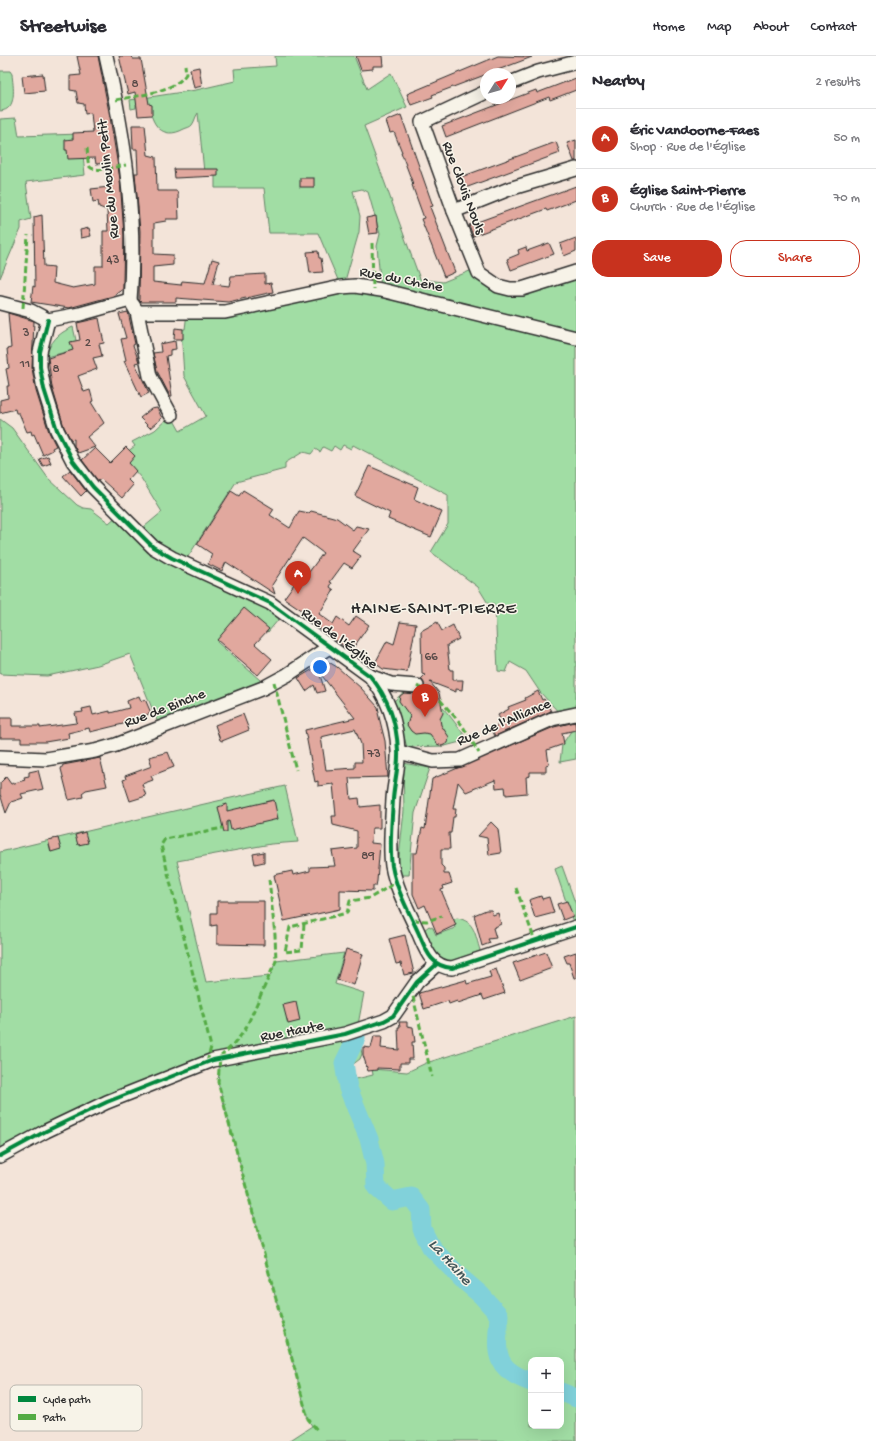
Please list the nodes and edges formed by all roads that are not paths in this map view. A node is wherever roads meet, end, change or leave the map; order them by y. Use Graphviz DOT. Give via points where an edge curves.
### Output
graph roads {
  1 [pos="106,56"];
  2 [pos="576,62"];
  3 [pos="516,81"];
  4 [pos="480,95"];
  5 [pos="576,169"];
  6 [pos="454,211"];
  7 [pos="576,272"];
  8 [pos="130,300"];
  9 [pos="0,303"];
  10 [pos="137,312"];
  11 [pos="48,320"];
  12 [pos="576,338"];
  13 [pos="171,415"];
  14 [pos="329,647"];
  15 [pos="370,676"];
  16 [pos="417,686"];
  17 [pos="576,714"];
  18 [pos="398,752"];
  19 [pos="0,757"];
  20 [pos="576,927"];
  21 [pos="437,964"];
  22 [pos="0,1156"];
  1 -- 8 [label="street, Rue du Moulin Petit" via="117,102 128,188 132,232"];
  2 -- 3 [label="street"];
  4 -- 6 [label="street, Rue Clovis Nouls" via="422,122"];
  5 -- 6 [label="street" via="509,189"];
  6 -- 7 [label="street, Rue Clovis Nouls" via="479,273 498,286 522,289"];
  8 -- 10 [label="street"];
  8 -- 11 [label="street"];
  9 -- 11 [label="street" via="31,311"];
  10 -- 12 [label="street, Rue du Chêne" via="225,312 355,286 416,298"];
  10 -- 13 [label="street" via="150,376"];
  11 -- 14 [label="street, Rue de l'Église" via="40,352 44,389 57,430 73,461 93,487 153,547 270,603"];
  14 -- 15 [label="street, Rue de l'Église"];
  14 -- 19 [label="street, Rue de Binche" via="263,688 116,746 46,759"];
  15 -- 16 [label="street, Rue de l'Église" via="391,684"];
  15 -- 18 [label="street, Rue de l'Église" via="387,699"];
  17 -- 18 [label="street, Rue de l'Alliance" via="552,719 470,757 433,761"];
  18 -- 21 [label="street, Rue de l'Église" via="390,849 392,865 429,956"];
  20 -- 21 [label="street" via="460,966 445,967"];
  21 -- 22 [label="street, Rue Haute" via="414,985 393,1016 384,1021 345,1034 213,1060 107,1102 46,1130"];
}
